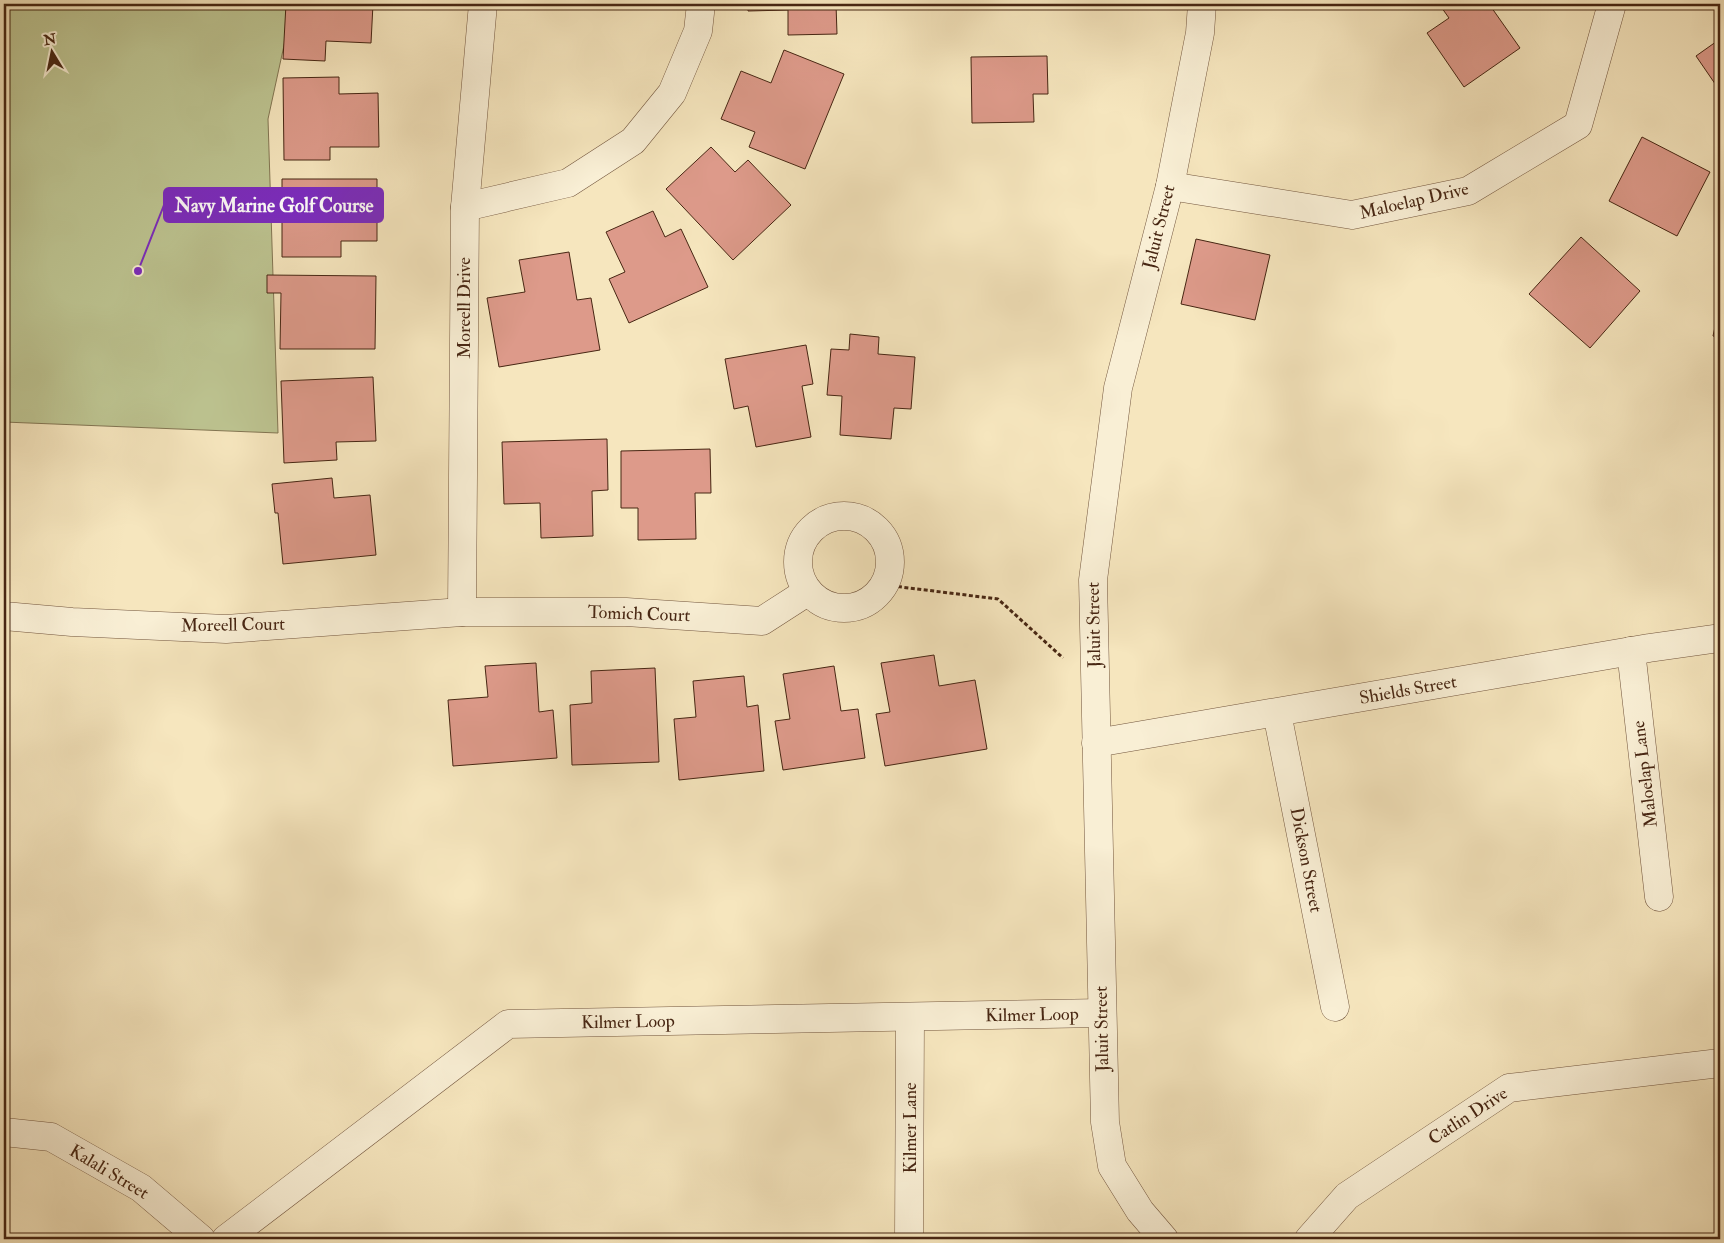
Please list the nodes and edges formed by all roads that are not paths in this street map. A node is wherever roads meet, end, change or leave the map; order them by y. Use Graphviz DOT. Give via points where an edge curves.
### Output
graph roads {
  1 [pos="483,4"];
  2 [pos="701,4"];
  3 [pos="1202,4"];
  4 [pos="1612,4"];
  5 [pos="1170,186"];
  6 [pos="465,207"];
  7 [pos="808,592"];
  8 [pos="462,612"];
  9 [pos="4,616"];
  10 [pos="1720,638"];
  11 [pos="1630,651"];
  12 [pos="1277,712"];
  13 [pos="1096,743"];
  14 [pos="1659,897"];
  15 [pos="1335,1007"];
  16 [pos="1102,1013"];
  17 [pos="910,1017"];
  18 [pos="1720,1063"];
  19 [pos="4,1132"];
  20 [pos="201,1239"];
  21 [pos="226,1239"];
  22 [pos="909,1239"];
  23 [pos="1164,1239"];
  24 [pos="1309,1239"];
  1 -- 6 [label="street, Moreell Drive"];
  2 -- 6 [label="street" via="698,31 672,93 633,141 568,183"];
  3 -- 5 [label="street, Jaluit Street" via="1200,33"];
  4 -- 5 [label="street, Maloelap Drive" via="1578,125 1468,191 1352,216"];
  5 -- 13 [label="street, Jaluit Street" via="1118,388 1093,580"];
  6 -- 8 [label="street, Moreell Drive"];
  7 -- 7 [label="street" via="822,603 839,609 857,607 873,599 885,585 890,567 889,549 880,533 866,521 849,516 831,518 814,526 803,540 798,558 799,576"];
  7 -- 8 [label="street, Tomich Court" via="762,620 626,612"];
  8 -- 9 [label="street, Moreell Court" via="226,629"];
  10 -- 11 [label="street, Shields Street"];
  11 -- 12 [label="street, Shields Street"];
  11 -- 14 [label="street, Maloelap Lane"];
  12 -- 13 [label="street, Shields Street"];
  12 -- 15 [label="street, Dickson Street"];
  13 -- 16 [label="street, Jaluit Street"];
  16 -- 17 [label="street, Kilmer Loop"];
  16 -- 23 [label="street, Jaluit Street" via="1105,1122 1112,1166 1140,1211"];
  17 -- 21 [label="street, Kilmer Loop" via="508,1024"];
  17 -- 22 [label="street, Kilmer Lane"];
  18 -- 24 [label="street, Catlin Drive" via="1509,1088 1347,1196"];
  19 -- 20 [label="street, Kalali Street" via="51,1137 141,1188"];
}
